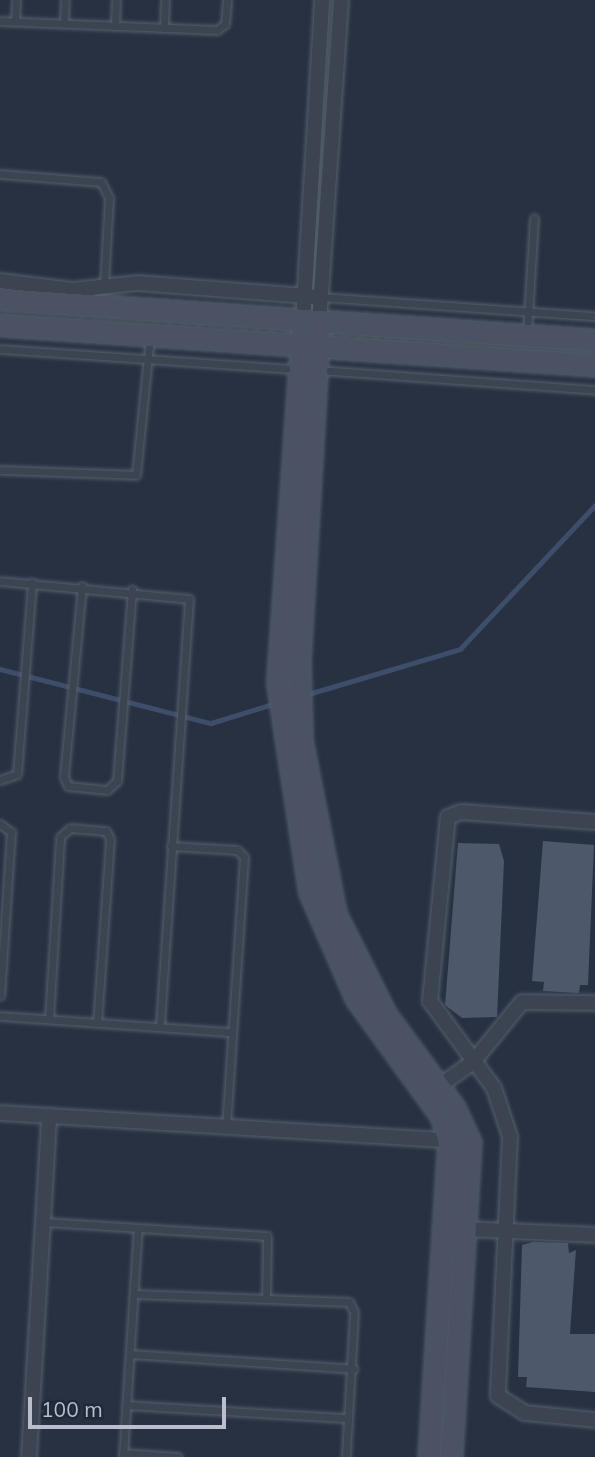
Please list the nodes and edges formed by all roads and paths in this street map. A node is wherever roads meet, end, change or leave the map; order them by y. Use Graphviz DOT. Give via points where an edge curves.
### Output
graph roads {
  1 [pos="16,0"];
  2 [pos="65,0"];
  3 [pos="116,0"];
  4 [pos="165,0"];
  5 [pos="227,0"];
  6 [pos="322,0"];
  7 [pos="341,0"];
  8 [pos="0,20"];
  9 [pos="15,21"];
  10 [pos="64,23"];
  11 [pos="115,26"];
  12 [pos="164,28"];
  13 [pos="317,94"];
  14 [pos="335,94"];
  15 [pos="0,173"];
  16 [pos="534,218"];
  17 [pos="0,281"];
  18 [pos="104,286"];
  19 [pos="304,296"];
  20 [pos="321,296"];
  21 [pos="0,299"];
  22 [pos="528,313"];
  23 [pos="595,316"];
  24 [pos="311,323"];
  25 [pos="0,325"];
  26 [pos="150,335"];
  27 [pos="526,336"];
  28 [pos="595,340"];
  29 [pos="309,346"];
  30 [pos="0,349"];
  31 [pos="148,359"];
  32 [pos="595,365"];
  33 [pos="307,370"];
  34 [pos="595,390"];
  35 [pos="0,470"];
  36 [pos="0,581"];
  37 [pos="32,583"];
  38 [pos="82,586"];
  39 [pos="132,590"];
  40 [pos="290,699"];
  41 [pos="0,780"];
  42 [pos="595,822"];
  43 [pos="0,824"];
  44 [pos="171,846"];
  45 [pos="0,996"];
  46 [pos="595,1003"];
  47 [pos="0,1016"];
  48 [pos="49,1019"];
  49 [pos="97,1023"];
  50 [pos="160,1027"];
  51 [pos="231,1032"];
  52 [pos="473,1062"];
  53 [pos="438,1087"];
  54 [pos="0,1113"];
  55 [pos="49,1116"];
  56 [pos="226,1127"];
  57 [pos="460,1142"];
  58 [pos="44,1222"];
  59 [pos="138,1228"];
  60 [pos="467,1228"];
  61 [pos="507,1230"];
  62 [pos="595,1235"];
  63 [pos="134,1294"];
  64 [pos="266,1298"];
  65 [pos="130,1354"];
  66 [pos="353,1369"];
  67 [pos="126,1405"];
  68 [pos="348,1418"];
  69 [pos="595,1420"];
  70 [pos="123,1455"];
  71 [pos="29,1457"];
  72 [pos="178,1457"];
  73 [pos="346,1457"];
  74 [pos="429,1457"];
  75 [pos="451,1457"];
  1 -- 9 [label="lane"];
  2 -- 10 [label="lane"];
  3 -- 11 [label="lane"];
  4 -- 12 [label="lane"];
  5 -- 12 [label="lane" via="225,24 217,30"];
  6 -- 13 [label="street"];
  7 -- 14 [label="street"];
  8 -- 9 [label="lane"];
  9 -- 10 [label="lane"];
  10 -- 11 [label="lane"];
  11 -- 12 [label="lane"];
  13 -- 14 [label="street"];
  13 -- 19 [label="street"];
  14 -- 20 [label="street"];
  15 -- 18 [label="lane" via="101,182 109,198"];
  16 -- 22 [label="lane"];
  17 -- 18 [label="street" via="72,290"];
  18 -- 19 [label="street"];
  19 -- 20 [label="street"];
  19 -- 24 [label="street"];
  20 -- 22 [label="lane"];
  20 -- 24 [label="street"];
  21 -- 24 [label="street"];
  22 -- 23 [label="lane"];
  22 -- 27 [label="lane"];
  24 -- 27 [label="street"];
  24 -- 29 [label="street"];
  25 -- 26 [label="street"];
  26 -- 29 [label="street"];
  26 -- 31 [label="lane"];
  27 -- 28 [label="street"];
  29 -- 32 [label="street"];
  29 -- 33 [label="street"];
  30 -- 31 [label="lane"];
  31 -- 33 [label="lane"];
  31 -- 35 [label="lane" via="136,475"];
  33 -- 34 [label="lane"];
  33 -- 40 [label="street"];
  36 -- 37 [label="lane"];
  37 -- 38 [label="lane"];
  37 -- 41 [label="lane" via="17,774"];
  38 -- 39 [label="lane"];
  38 -- 39 [label="lane" via="64,777 73,787 107,790 117,781"];
  39 -- 44 [label="lane" via="189,598"];
  40 -- 53 [label="street" via="335,914 379,1004"];
  40 -- 57 [label="street" via="313,899 356,998"];
  42 -- 52 [label="street" via="461,812 444,825 430,1002"];
  43 -- 45 [label="lane" via="11,832"];
  44 -- 50 [label="lane"];
  44 -- 51 [label="lane" via="237,850 244,857"];
  46 -- 52 [label="street" via="522,1002"];
  47 -- 48 [label="lane"];
  48 -- 49 [label="lane"];
  48 -- 49 [label="lane" via="60,837 70,828 106,831 110,839"];
  49 -- 50 [label="lane"];
  50 -- 51 [label="lane"];
  51 -- 56 [label="lane"];
  52 -- 53 [label="street"];
  52 -- 61 [label="street" via="498,1095 510,1137"];
  53 -- 57 [label="street"];
  54 -- 55 [label="street"];
  55 -- 56 [label="street"];
  55 -- 58 [label="street"];
  56 -- 57 [label="street"];
  57 -- 60 [label="street"];
  57 -- 74 [label="street"];
  58 -- 59 [label="lane"];
  58 -- 71 [label="street"];
  59 -- 63 [label="lane"];
  59 -- 64 [label="lane" via="267,1236"];
  60 -- 61 [label="street"];
  60 -- 75 [label="street"];
  61 -- 62 [label="street"];
  61 -- 69 [label="street" via="498,1396 526,1413"];
  63 -- 64 [label="lane"];
  63 -- 65 [label="lane"];
  64 -- 66 [label="lane" via="349,1302"];
  65 -- 66 [label="lane"];
  65 -- 67 [label="lane"];
  66 -- 68 [label="lane"];
  67 -- 68 [label="lane"];
  67 -- 70 [label="lane"];
  68 -- 73 [label="lane"];
  70 -- 72 [label="lane"];
}
